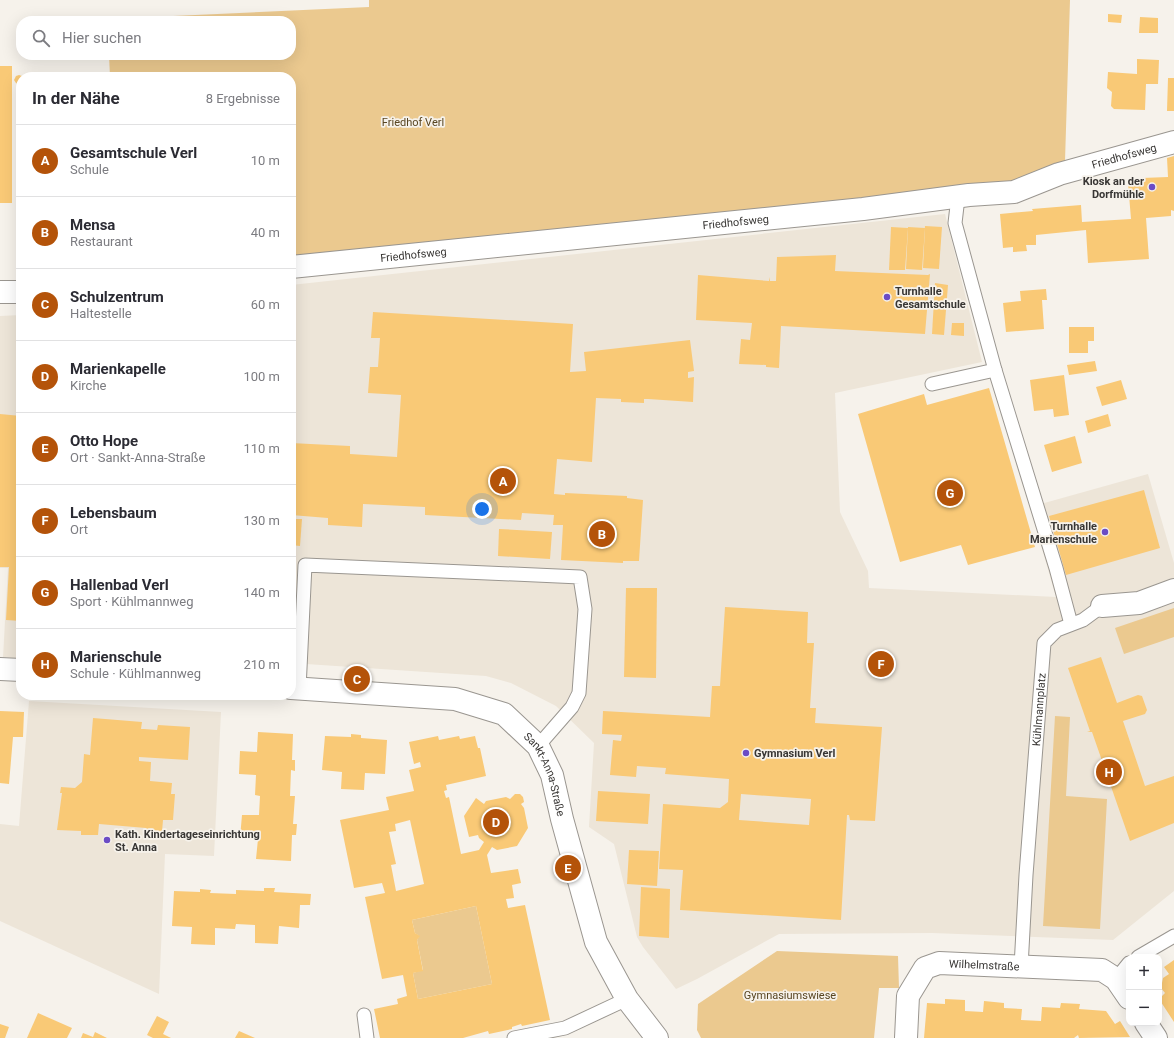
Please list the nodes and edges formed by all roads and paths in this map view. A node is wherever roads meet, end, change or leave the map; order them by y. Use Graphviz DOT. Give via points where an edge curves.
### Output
graph roads {
  1 [pos="1174,142"];
  2 [pos="963,195"];
  3 [pos="296,266"];
  4 [pos="0,292"];
  5 [pos="16,292"];
  6 [pos="995,370"];
  7 [pos="932,384"];
  8 [pos="1174,590"];
  9 [pos="1102,606"];
  10 [pos="1071,624"];
  11 [pos="0,668"];
  12 [pos="16,670"];
  13 [pos="296,676"];
  14 [pos="296,688"];
  15 [pos="538,746"];
  16 [pos="1174,936"];
  17 [pos="1143,954"];
  18 [pos="1021,967"];
  19 [pos="1123,971"];
  20 [pos="1127,990"];
  21 [pos="627,998"];
  22 [pos="364,1015"];
  23 [pos="1148,1026"];
  24 [pos="652,1036"];
  25 [pos="367,1038"];
  26 [pos="514,1038"];
  27 [pos="906,1038"];
  28 [pos="1156,1038"];
  1 -- 2 [label="street, Friedhofsweg" via="1059,174 1014,192"];
  2 -- 3 [label="street, Friedhofsweg" via="848,210"];
  2 -- 6 [label="lane" via="957,206 955,223"];
  4 -- 5 [label="street"];
  6 -- 7 [label="lane"];
  6 -- 10 [label="lane"];
  8 -- 9 [label="street" via="1139,603"];
  9 -- 10 [label="lane, Kühlmannplatz" via="1083,620"];
  10 -- 18 [label="lane, Kühlmannplatz" via="1057,630 1044,643"];
  11 -- 12 [label="street"];
  13 -- 15 [label="lane" via="305,565 580,577 586,609 579,693 572,707"];
  14 -- 15 [label="street, Sankt-Anna-Straße" via="455,699 504,714"];
  15 -- 21 [label="street, Sankt-Anna-Straße" via="552,775 596,942"];
  16 -- 17 [label="lane"];
  18 -- 19 [label="street, Wilhelmstraße"];
  18 -- 27 [label="street, Wilhelmstraße" via="940,963 925,968 908,996"];
  19 -- 20 [label="street, Wilhelmstraße"];
  21 -- 24 [label="street, Sankt-Anna-Straße"];
  21 -- 26 [label="lane" via="565,1028"];
  22 -- 25 [label="lane"];
  23 -- 28 [label="street"];
}
